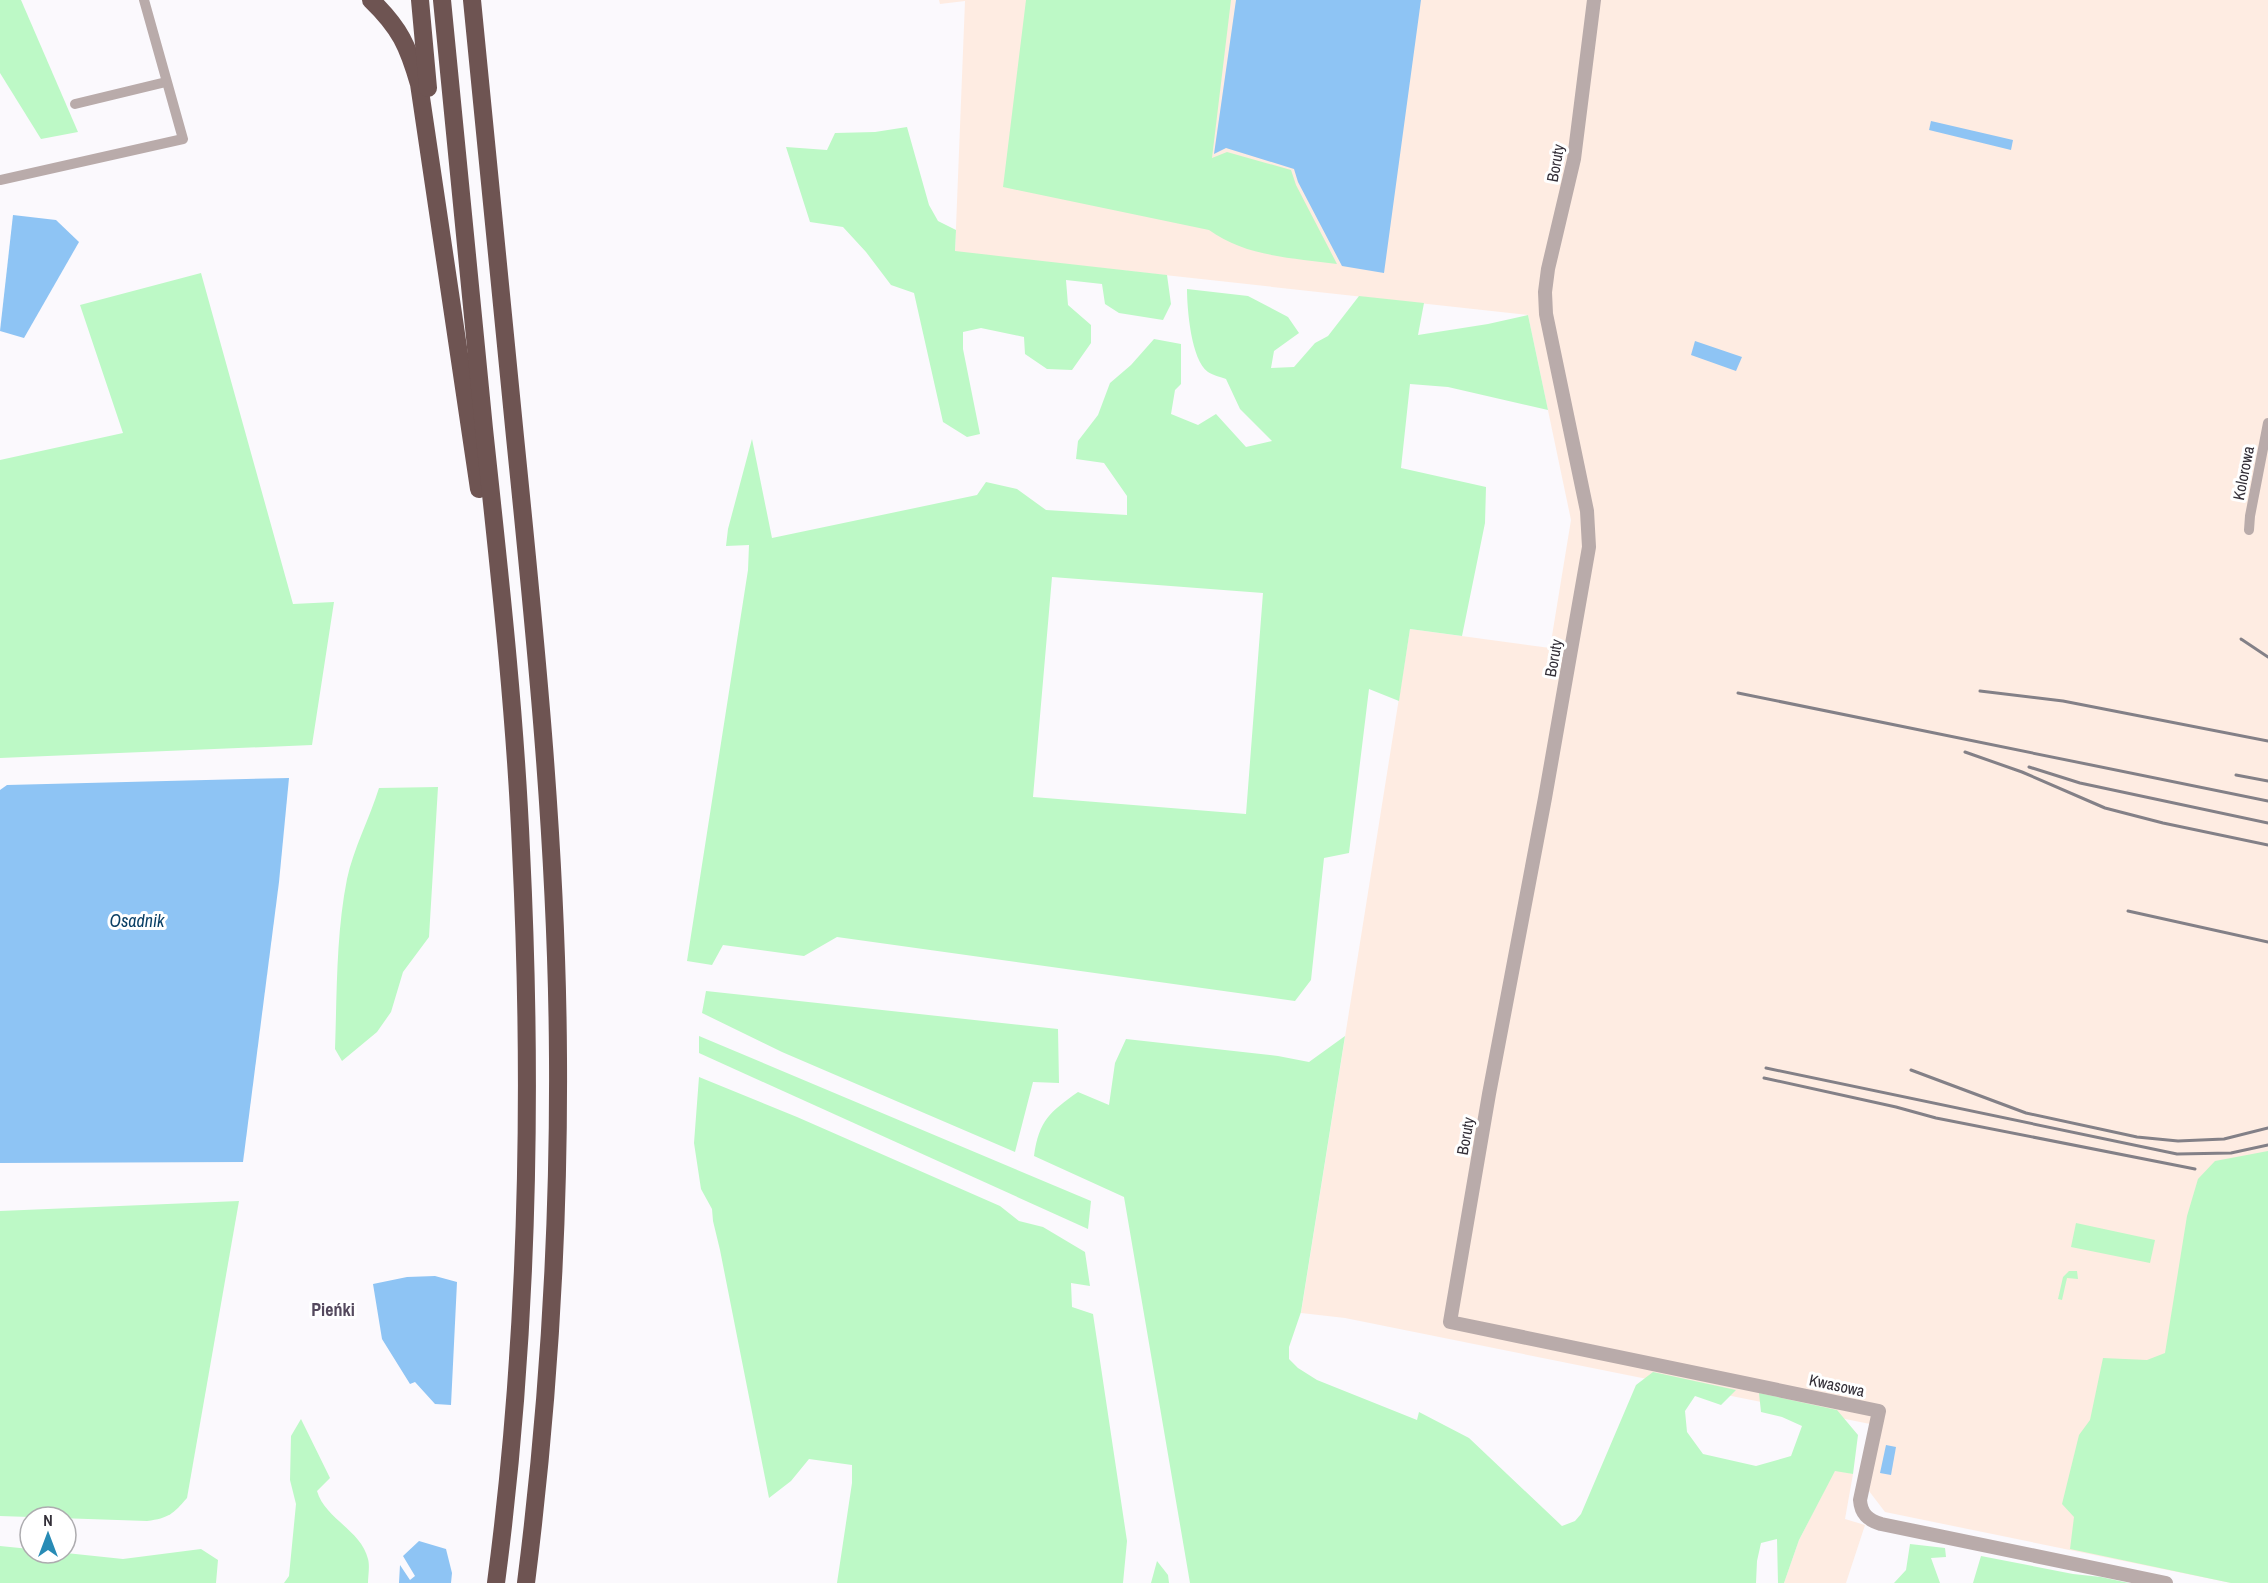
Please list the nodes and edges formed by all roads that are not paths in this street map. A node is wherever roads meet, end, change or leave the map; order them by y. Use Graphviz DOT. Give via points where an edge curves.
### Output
graph roads {
  1 [pos="144,0"];
  2 [pos="371,0"];
  3 [pos="420,0"];
  4 [pos="442,0"];
  5 [pos="472,0"];
  6 [pos="484,0"];
  7 [pos="1594,0"];
  8 [pos="166,82"];
  9 [pos="75,104"];
  10 [pos="486,140"];
  11 [pos="0,180"];
  12 [pos="444,253"];
  13 [pos="2268,423"];
  14 [pos="2249,530"];
  15 [pos="505,627"];
  16 [pos="1450,1322"];
  17 [pos="496,1583"];
  18 [pos="526,1583"];
  19 [pos="2166,1583"];
  1 -- 8 [label="street"];
  2 -- 12 [label="highway" via="399,30 419,84"];
  3 -- 12 [label="highway"];
  4 -- 15 [label="highway"];
  5 -- 10 [label="highway"];
  6 -- 10 [label="highway"];
  7 -- 16 [label="street, Boruty" via="1574,159 1545,292 1546,314 1587,511 1588,547"];
  8 -- 9 [label="street"];
  8 -- 11 [label="street" via="183,139"];
  10 -- 18 [label="highway" via="536,635 546,763 556,1011 556,1179 549,1322"];
  12 -- 15 [label="highway" via="487,539"];
  13 -- 14 [label="street, Kolorowa"];
  15 -- 17 [label="highway" via="521,848 528,1074 520,1319"];
  16 -- 19 [label="street, Kwasowa" via="1879,1411 1860,1500 1861,1510 1871,1520"];
}
